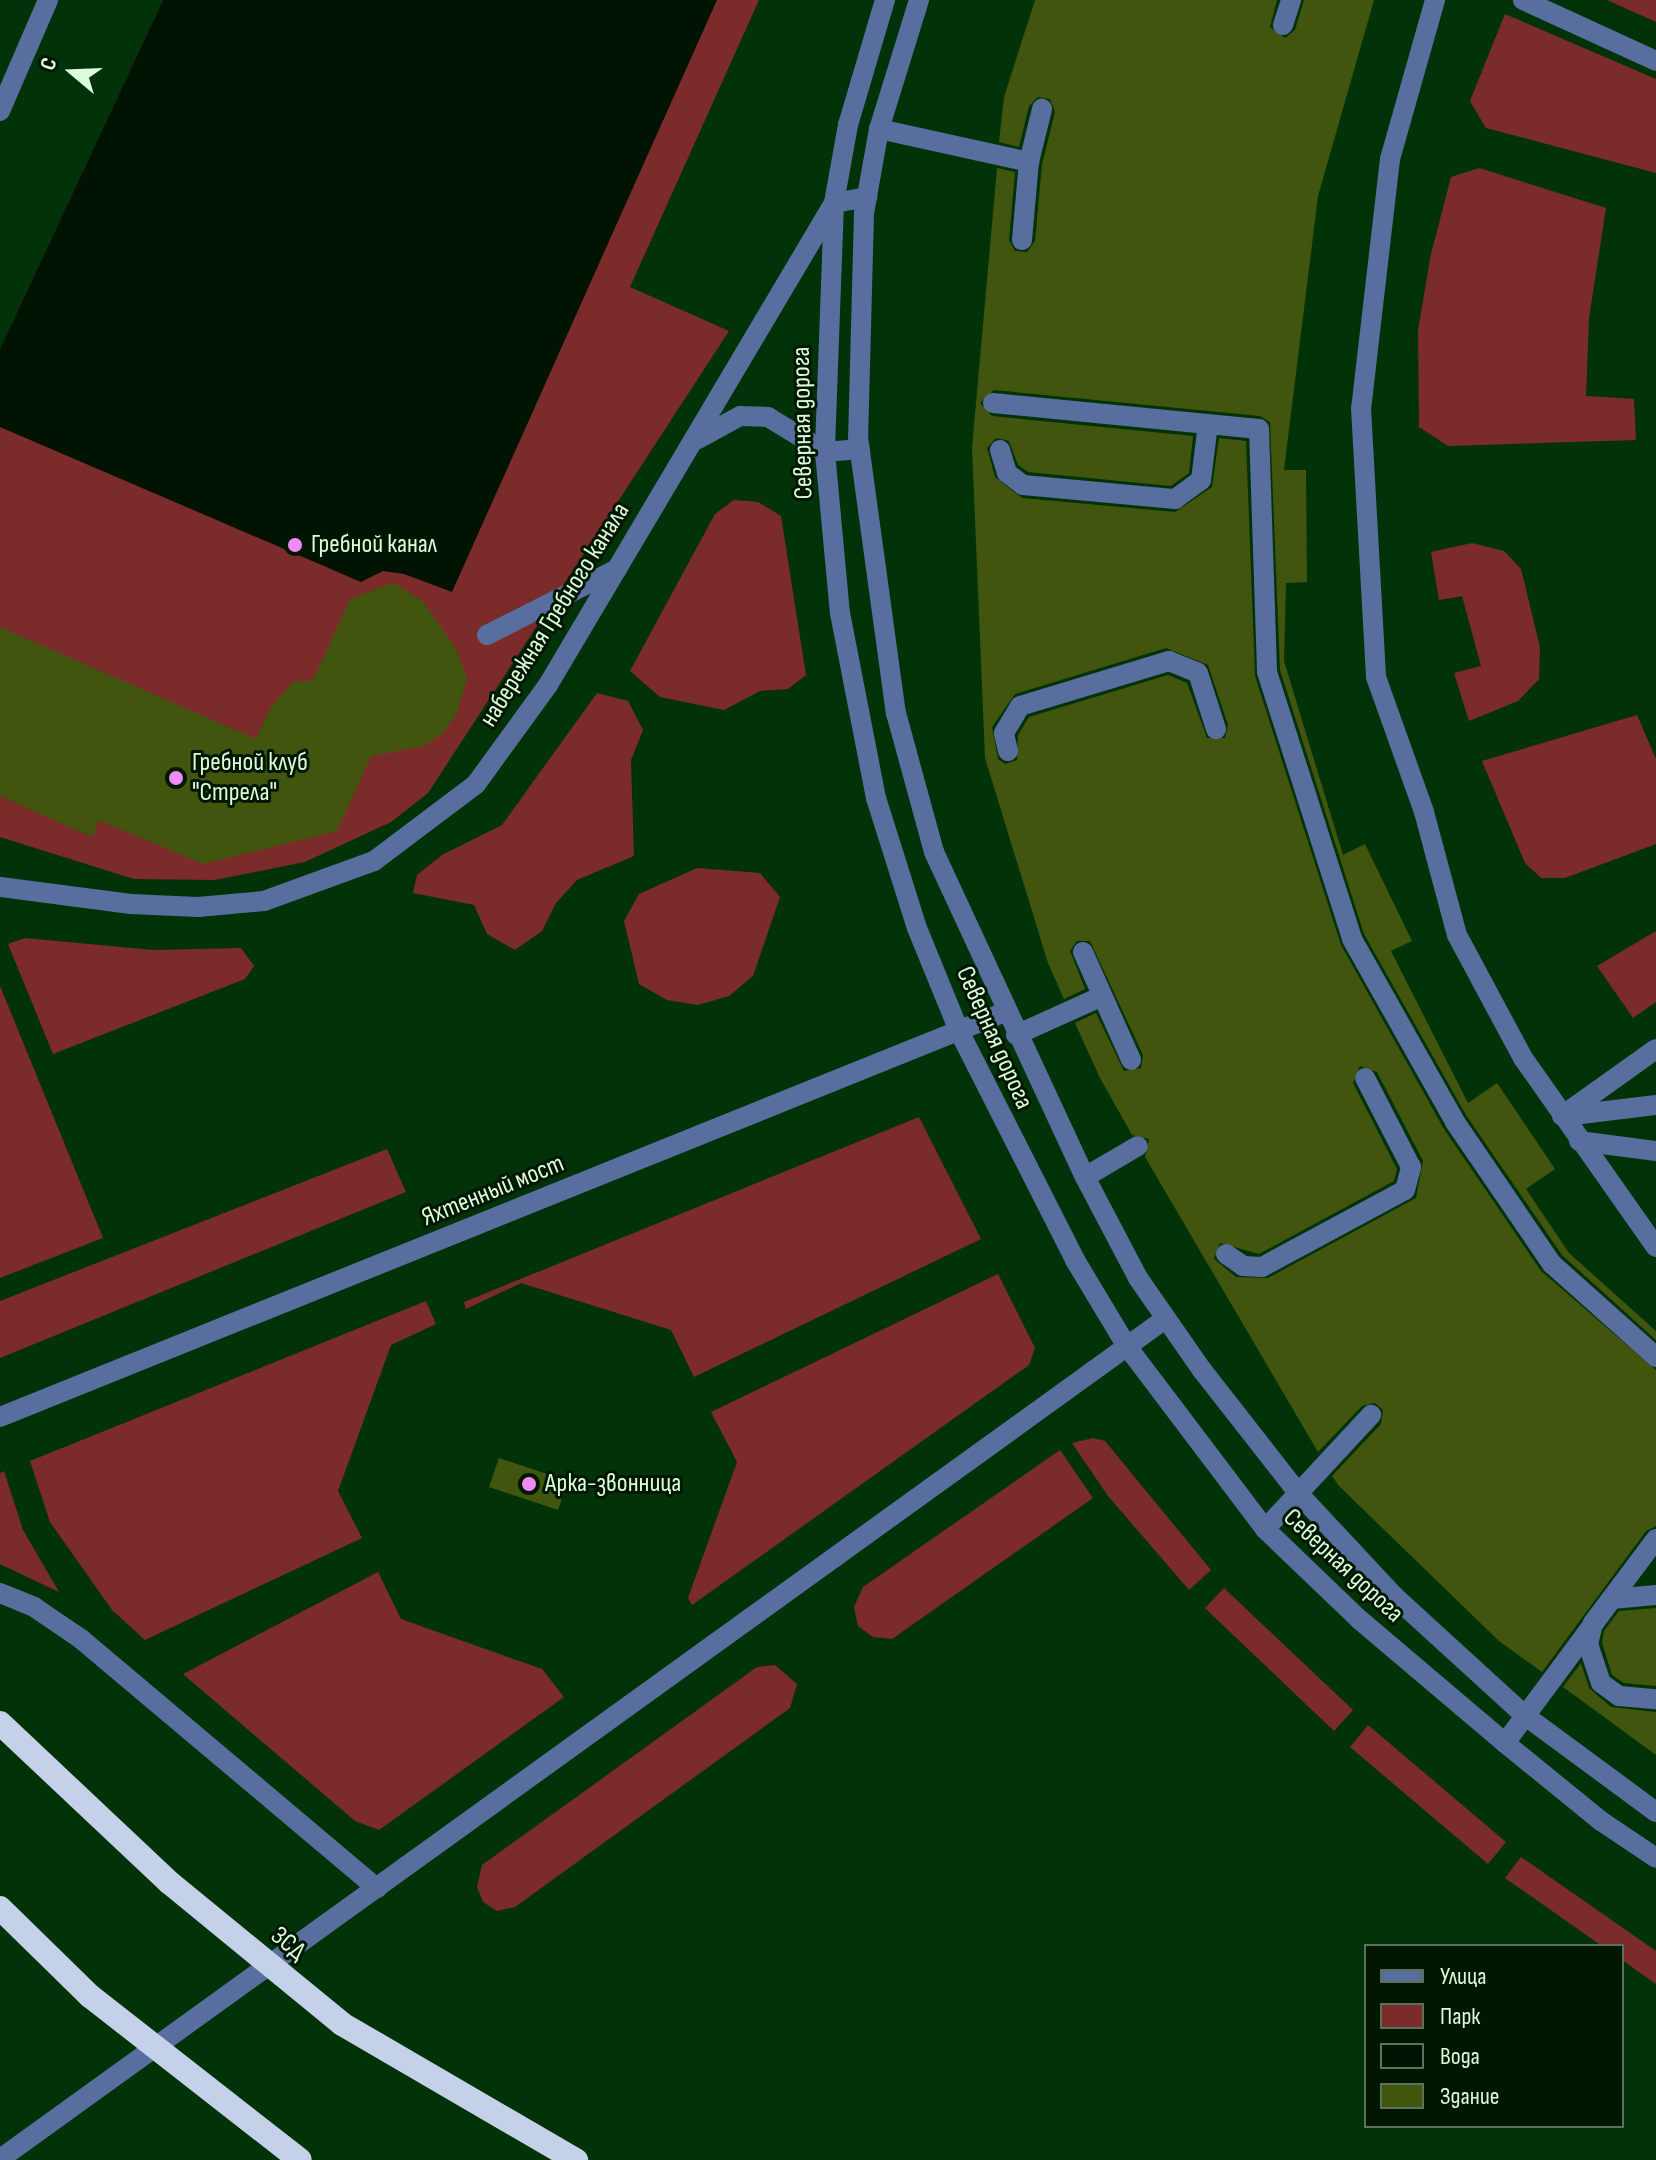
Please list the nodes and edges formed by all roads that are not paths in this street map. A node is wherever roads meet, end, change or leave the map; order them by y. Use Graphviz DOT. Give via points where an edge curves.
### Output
graph roads {
  1 [pos="48,0"];
  2 [pos="885,0"];
  3 [pos="919,0"];
  4 [pos="1291,0"];
  5 [pos="1435,0"];
  6 [pos="1523,0"];
  7 [pos="1283,25"];
  8 [pos="1656,61"];
  9 [pos="1042,109"];
  10 [pos="0,111"];
  11 [pos="879,129"];
  12 [pos="1029,162"];
  13 [pos="867,197"];
  14 [pos="834,203"];
  15 [pos="1022,240"];
  16 [pos="993,403"];
  17 [pos="1208,424"];
  18 [pos="691,444"];
  19 [pos="860,449"];
  20 [pos="825,452"];
  21 [pos="1000,453"];
  22 [pos="617,569"];
  23 [pos="487,635"];
  24 [pos="1216,729"];
  25 [pos="1006,746"];
  26 [pos="1,887"];
  27 [pos="1083,952"];
  28 [pos="1100,997"];
  29 [pos="1005,1012"];
  30 [pos="959,1031"];
  31 [pos="1016,1035"];
  32 [pos="1656,1049"];
  33 [pos="1131,1060"];
  34 [pos="1365,1078"];
  35 [pos="1656,1105"];
  36 [pos="1562,1116"];
  37 [pos="1579,1141"];
  38 [pos="1138,1146"];
  39 [pos="1656,1151"];
  40 [pos="1085,1177"];
  41 [pos="1656,1247"];
  42 [pos="1226,1255"];
  43 [pos="1165,1319"];
  44 [pos="1126,1345"];
  45 [pos="1656,1357"];
  46 [pos="1371,1415"];
  47 [pos="0,1417"];
  48 [pos="1298,1493"];
  49 [pos="1265,1529"];
  50 [pos="1656,1539"];
  51 [pos="0,1593"];
  52 [pos="1656,1595"];
  53 [pos="1656,1699"];
  54 [pos="1523,1714"];
  55 [pos="0,1723"];
  56 [pos="1505,1743"];
  57 [pos="1656,1812"];
  58 [pos="1656,1858"];
  59 [pos="377,1888"];
  60 [pos="0,1908"];
  61 [pos="0,2159"];
  62 [pos="300,2160"];
  63 [pos="576,2160"];
  1 -- 10 [label="street"];
  2 -- 14 [label="street, Северная дорога" via="848,125"];
  3 -- 11 [label="street, Северная дорога"];
  4 -- 7 [label="street"];
  5 -- 36 [label="street" via="1390,159 1361,408 1376,677 1424,812 1457,935 1523,1058"];
  6 -- 8 [label="street"];
  9 -- 12 [label="street"];
  11 -- 12 [label="street"];
  11 -- 13 [label="street, Северная дорога"];
  12 -- 15 [label="street"];
  13 -- 14 [label="street"];
  13 -- 19 [label="street, Северная дорога" via="857,328"];
  14 -- 18 [label="street, набережная Гребного канала"];
  14 -- 20 [label="street, Северная дорога"];
  16 -- 17 [label="street"];
  17 -- 21 [label="street" via="1205,465 1194,489 1175,499 1023,485 1007,473"];
  17 -- 45 [label="street" via="1259,429 1267,672 1352,939 1455,1122 1552,1264"];
  18 -- 20 [label="street, набережная Гребного канала" via="740,416 768,417"];
  18 -- 22 [label="street, набережная Гребного канала"];
  19 -- 20 [label="street"];
  19 -- 29 [label="street, Северная дорога" via="884,637 914,786 934,852"];
  20 -- 30 [label="street, Северная дорога" via="840,613 876,798 917,928"];
  22 -- 23 [label="street"];
  22 -- 26 [label="street, набережная Гребного канала" via="548,685 476,784 374,861 264,901 198,907"];
  24 -- 25 [label="street" via="1198,673 1169,661 1020,706 1008,722"];
  27 -- 28 [label="street"];
  28 -- 31 [label="street"];
  28 -- 33 [label="street"];
  29 -- 30 [label="street, Яхтенный мост"];
  29 -- 31 [label="street, Северная дорога"];
  30 -- 44 [label="street, Северная дорога" via="1075,1260"];
  30 -- 47 [label="street, Яхтенный мост"];
  31 -- 40 [label="street, Северная дорога"];
  32 -- 36 [label="street"];
  34 -- 42 [label="street" via="1411,1167 1399,1196 1262,1267 1243,1266"];
  35 -- 36 [label="street"];
  36 -- 37 [label="street"];
  37 -- 39 [label="street"];
  37 -- 41 [label="street"];
  38 -- 40 [label="street"];
  40 -- 43 [label="street, Северная дорога"];
  43 -- 44 [label="street"];
  43 -- 48 [label="street, Северная дорога"];
  44 -- 49 [label="street, Северная дорога"];
  44 -- 59 [label="street"];
  46 -- 48 [label="street"];
  48 -- 49 [label="street"];
  48 -- 54 [label="street, Северная дорога" via="1395,1597"];
  49 -- 56 [label="street, Северная дорога" via="1360,1620"];
  50 -- 53 [label="street" via="1593,1623 1588,1644 1601,1683 1619,1696"];
  51 -- 59 [label="street" via="34,1607 81,1639"];
  52 -- 54 [label="street" via="1612,1599"];
  54 -- 56 [label="street"];
  54 -- 57 [label="street, Северная дорога"];
  55 -- 63 [label="highway, ЗСД" via="170,1883 342,2024"];
  56 -- 58 [label="street, Северная дорога"];
  59 -- 61 [label="street"];
  60 -- 62 [label="highway" via="90,1996"];
}
